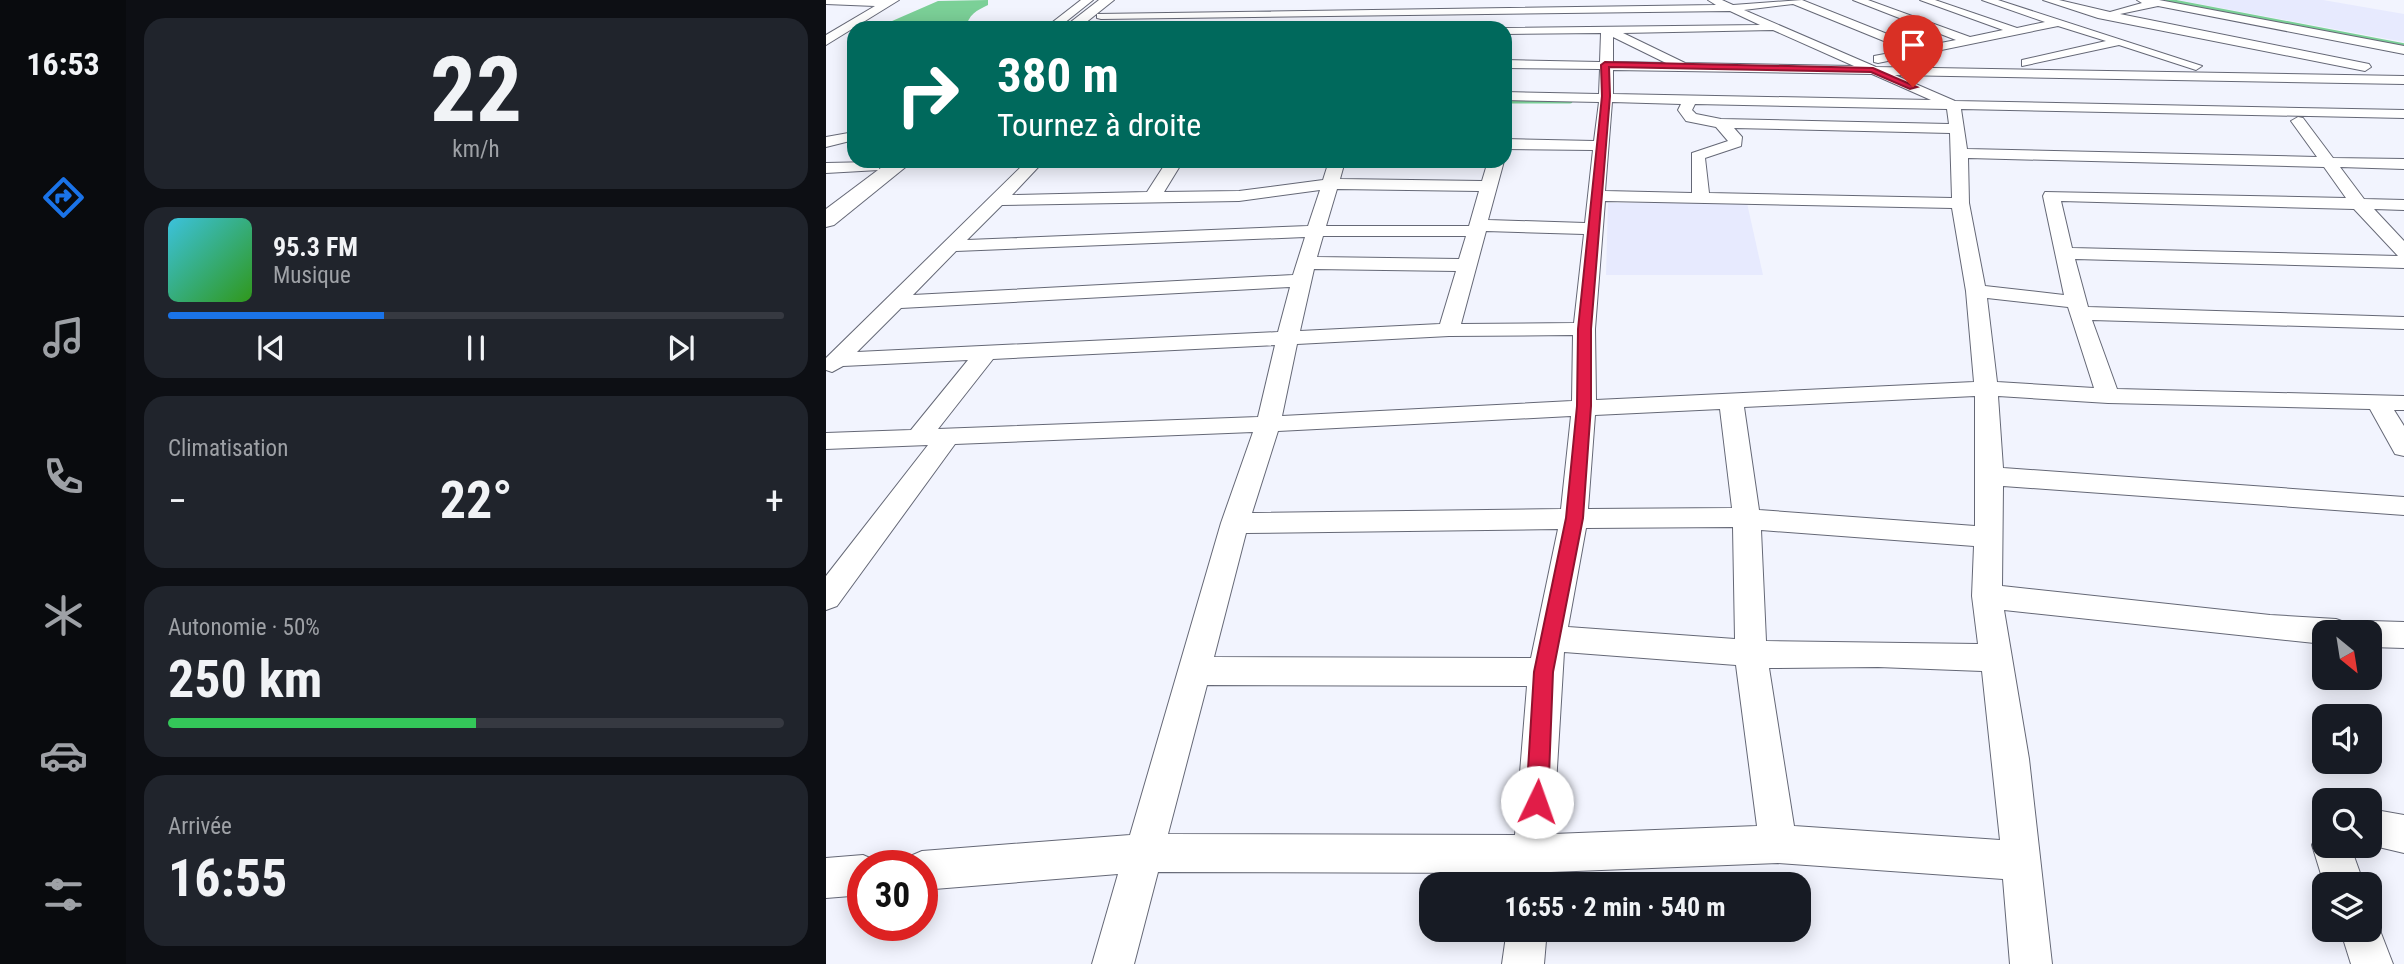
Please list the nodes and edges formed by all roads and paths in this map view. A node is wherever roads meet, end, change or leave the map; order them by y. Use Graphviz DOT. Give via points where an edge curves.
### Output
graph roads {
  1 [pos="1088,0"];
  2 [pos="1107,0"];
  3 [pos="1122,0"];
  4 [pos="1198,0"];
  5 [pos="1280,0"];
  6 [pos="1574,0"];
  7 [pos="1713,0"];
  8 [pos="1795,0"];
  9 [pos="1858,0"];
  10 [pos="1925,0"];
  11 [pos="1987,0"];
  12 [pos="2048,0"];
  13 [pos="2142,0"];
  14 [pos="826,1"];
  15 [pos="891,1"];
  16 [pos="2158,3"];
  17 [pos="2179,3"];
  18 [pos="1373,4"];
  19 [pos="1502,4"];
  20 [pos="1732,8"];
  21 [pos="1612,10"];
  22 [pos="1440,12"];
  23 [pos="1272,13"];
  24 [pos="1185,15"];
  25 [pos="2100,15"];
  26 [pos="1101,16"];
  27 [pos="2236,18"];
  28 [pos="854,21"];
  29 [pos="1060,21"];
  30 [pos="1079,21"];
  31 [pos="1094,21"];
  32 [pos="1267,21"];
  33 [pos="1440,21"];
  34 [pos="826,23"];
  35 [pos="2059,23"];
  36 [pos="847,24"];
  37 [pos="847,25"];
  38 [pos="847,25"];
  39 [pos="1777,28"];
  40 [pos="1694,29"];
  41 [pos="826,30"];
  42 [pos="1610,30"];
  43 [pos="2018,31"];
  44 [pos="2316,33"];
  45 [pos="1512,35"];
  46 [pos="2204,35"];
  47 [pos="1716,40"];
  48 [pos="1975,40"];
  49 [pos="826,41"];
  50 [pos="2119,41"];
  51 [pos="1536,47"];
  52 [pos="2144,50"];
  53 [pos="2404,50"];
  54 [pos="1919,51"];
  55 [pos="2286,51"];
  56 [pos="1749,56"];
  57 [pos="2037,59"];
  58 [pos="1512,60"];
  59 [pos="1857,63"];
  60 [pos="1605,65"];
  61 [pos="1680,65"];
  62 [pos="1772,67"];
  63 [pos="1873,70"];
  64 [pos="1997,71"];
  65 [pos="2076,72"];
  66 [pos="2226,75"];
  67 [pos="2404,75"];
  68 [pos="2404,80"];
  69 [pos="1512,96"];
  70 [pos="1606,96"];
  71 [pos="1691,98"];
  72 [pos="2404,114"];
  73 [pos="2294,116"];
  74 [pos="1721,123"];
  75 [pos="2404,124"];
  76 [pos="1956,125"];
  77 [pos="847,137"];
  78 [pos="826,142"];
  79 [pos="1512,144"];
  80 [pos="1599,146"];
  81 [pos="2327,162"];
  82 [pos="2404,164"];
  83 [pos="847,166"];
  84 [pos="826,168"];
  85 [pos="871,168"];
  86 [pos="894,168"];
  87 [pos="1029,168"];
  88 [pos="1171,168"];
  89 [pos="1335,168"];
  90 [pos="1494,168"];
  91 [pos="1331,184"];
  92 [pos="1488,186"];
  93 [pos="1598,196"];
  94 [pos="1153,197"];
  95 [pos="1701,198"];
  96 [pos="997,200"];
  97 [pos="826,203"];
  98 [pos="1960,204"];
  99 [pos="2359,204"];
  100 [pos="2404,205"];
  101 [pos="826,220"];
  102 [pos="1478,228"];
  103 [pos="1592,229"];
  104 [pos="1317,231"];
  105 [pos="951,246"];
  106 [pos="2404,252"];
  107 [pos="2064,253"];
  108 [pos="2404,262"];
  109 [pos="1466,265"];
  110 [pos="1304,271"];
  111 [pos="1976,291"];
  112 [pos="895,302"];
  113 [pos="2078,307"];
  114 [pos="2404,323"];
  115 [pos="1584,329"];
  116 [pos="1449,330"];
  117 [pos="1286,339"];
  118 [pos="985,354"];
  119 [pos="831,365"];
  120 [pos="1986,388"];
  121 [pos="2108,396"];
  122 [pos="1731,400"];
  123 [pos="2378,402"];
  124 [pos="2404,403"];
  125 [pos="1584,406"];
  126 [pos="1268,424"];
  127 [pos="948,436"];
  128 [pos="918,437"];
  129 [pos="826,441"];
  130 [pos="2404,448"];
  131 [pos="1990,477"];
  132 [pos="2404,506"];
  133 [pos="1574,518"];
  134 [pos="1747,518"];
  135 [pos="1235,523"];
  136 [pos="1988,537"];
  137 [pos="1987,596"];
  138 [pos="826,598"];
  139 [pos="2312,631"];
  140 [pos="2382,634"];
  141 [pos="2404,635"];
  142 [pos="1550,638"];
  143 [pos="1751,654"];
  144 [pos="1994,657"];
  145 [pos="1195,671"];
  146 [pos="1544,672"];
  147 [pos="2382,829"];
  148 [pos="2404,834"];
  149 [pos="1778,845"];
  150 [pos="1144,853"];
  151 [pos="2018,862"];
  152 [pos="1533,869"];
  153 [pos="938,870"];
  154 [pos="847,876"];
  155 [pos="826,878"];
  156 [pos="1526,942"];
  157 [pos="2364,942"];
  158 [pos="1113,964"];
  159 [pos="1523,964"];
  160 [pos="2031,964"];
  161 [pos="2372,964"];
  1 -- 29 [label="street"];
  2 -- 30 [label="street"];
  3 -- 26 [label="street"];
  4 -- 24 [label="street"];
  5 -- 23 [label="street"];
  6 -- 19 [label="street"];
  7 -- 20 [label="street"];
  8 -- 20 [label="street"];
  8 -- 54 [label="street"];
  9 -- 48 [label="street"];
  10 -- 43 [label="street"];
  11 -- 35 [label="street"];
  12 -- 25 [label="street"];
  13 -- 16 [label="street"];
  14 -- 15 [label="street"];
  15 -- 28 [label="street"];
  16 -- 17 [label="street"];
  16 -- 25 [label="street"];
  17 -- 27 [label="street"];
  18 -- 19 [label="street"];
  18 -- 22 [label="street"];
  18 -- 23 [label="street"];
  19 -- 21 [label="street"];
  19 -- 22 [label="street"];
  20 -- 21 [label="street"];
  20 -- 39 [label="street"];
  21 -- 42 [label="street"];
  22 -- 33 [label="street"];
  23 -- 24 [label="street"];
  23 -- 32 [label="street"];
  24 -- 26 [label="street"];
  25 -- 35 [label="street"];
  25 -- 46 [label="street"];
  26 -- 31 [label="street"];
  27 -- 44 [label="street"];
  27 -- 46 [label="street"];
  34 -- 36 [label="street"];
  35 -- 43 [label="street"];
  35 -- 50 [label="street"];
  37 -- 41 [label="street"];
  38 -- 49 [label="street"];
  39 -- 40 [label="street"];
  39 -- 59 [label="street"];
  40 -- 42 [label="street"];
  40 -- 47 [label="street"];
  42 -- 51 [label="street"];
  42 -- 60 [label="street"];
  42 -- 61 [label="street"];
  43 -- 48 [label="street"];
  44 -- 53 [label="street"];
  44 -- 55 [label="street"];
  45 -- 51 [label="street"];
  46 -- 55 [label="street"];
  48 -- 54 [label="street"];
  48 -- 57 [label="street"];
  50 -- 52 [label="street"];
  50 -- 57 [label="street"];
  51 -- 58 [label="street"];
  51 -- 60 [label="street"];
  52 -- 55 [label="street"];
  52 -- 66 [label="street"];
  54 -- 59 [label="street"];
  55 -- 67 [label="street"];
  56 -- 62 [label="street"];
  57 -- 64 [label="street"];
  57 -- 65 [label="street"];
  59 -- 63 [label="street"];
  60 -- 61 [label="street"];
  60 -- 70 [label="street"];
  61 -- 62 [label="street"];
  62 -- 63 [label="street"];
  63 -- 64 [label="street"];
  63 -- 76 [label="street"];
  64 -- 65 [label="street"];
  65 -- 66 [label="street"];
  66 -- 68 [label="street"];
  66 -- 73 [label="street" via="2276,94"];
  69 -- 70 [label="street"];
  70 -- 71 [label="street"];
  70 -- 80 [label="street"];
  71 -- 74 [label="street" via="1685,110 1691,118"];
  71 -- 76 [label="street"];
  72 -- 73 [label="street"];
  73 -- 75 [label="street"];
  73 -- 76 [label="street"];
  73 -- 81 [label="street"];
  74 -- 76 [label="street"];
  74 -- 95 [label="street" via="1735,143 1697,156"];
  76 -- 81 [label="street"];
  76 -- 98 [label="street"];
  77 -- 78 [label="street"];
  79 -- 80 [label="street"];
  80 -- 93 [label="street"];
  81 -- 82 [label="street"];
  81 -- 99 [label="street"];
  83 -- 84 [label="street"];
  85 -- 97 [label="street"];
  86 -- 101 [label="street"];
  87 -- 96 [label="street"];
  88 -- 94 [label="street"];
  89 -- 91 [label="street"];
  90 -- 92 [label="street"];
  91 -- 92 [label="street"];
  91 -- 94 [label="street" via="1239,196"];
  91 -- 104 [label="street"];
  92 -- 102 [label="street"];
  93 -- 95 [label="street"];
  93 -- 103 [label="street"];
  94 -- 96 [label="street"];
  95 -- 98 [label="street"];
  96 -- 105 [label="street"];
  98 -- 111 [label="street"];
  99 -- 100 [label="street"];
  99 -- 106 [label="street"];
  99 -- 107 [label="street" via="2051,196"];
  102 -- 103 [label="street"];
  102 -- 104 [label="street"];
  102 -- 109 [label="street"];
  103 -- 115 [label="street"];
  104 -- 105 [label="street"];
  104 -- 110 [label="street"];
  105 -- 112 [label="street"];
  107 -- 108 [label="street"];
  107 -- 113 [label="street"];
  109 -- 110 [label="street"];
  109 -- 116 [label="street"];
  110 -- 112 [label="street" via="1113,293"];
  110 -- 117 [label="street"];
  111 -- 113 [label="street"];
  111 -- 120 [label="street"];
  112 -- 119 [label="street"];
  113 -- 114 [label="street"];
  113 -- 121 [label="street"];
  115 -- 116 [label="street"];
  115 -- 125 [label="street"];
  116 -- 117 [label="street"];
  117 -- 118 [label="street"];
  117 -- 126 [label="street"];
  118 -- 119 [label="street"];
  118 -- 128 [label="street"];
  120 -- 121 [label="street"];
  120 -- 122 [label="street"];
  120 -- 131 [label="street"];
  121 -- 123 [label="street"];
  122 -- 125 [label="street"];
  122 -- 134 [label="street"];
  123 -- 124 [label="street"];
  123 -- 130 [label="street"];
  125 -- 126 [label="street"];
  125 -- 133 [label="street"];
  126 -- 127 [label="street"];
  126 -- 135 [label="street"];
  127 -- 128 [label="street"];
  127 -- 138 [label="street"];
  128 -- 129 [label="street"];
  131 -- 132 [label="street"];
  131 -- 136 [label="street"];
  133 -- 134 [label="street"];
  133 -- 135 [label="street"];
  133 -- 142 [label="street"];
  134 -- 136 [label="street"];
  134 -- 143 [label="street"];
  135 -- 145 [label="street"];
  136 -- 137 [label="street"];
  137 -- 139 [label="street"];
  137 -- 144 [label="street"];
  140 -- 141 [label="street"];
  142 -- 143 [label="street"];
  142 -- 146 [label="street"];
  143 -- 144 [label="street"];
  143 -- 149 [label="street"];
  144 -- 151 [label="street" via="2011,759"];
  145 -- 146 [label="street"];
  145 -- 150 [label="street"];
  146 -- 152 [label="street"];
  147 -- 148 [label="street"];
  149 -- 151 [label="street"];
  149 -- 152 [label="street"];
  150 -- 152 [label="street"];
  150 -- 153 [label="street"];
  150 -- 158 [label="street"];
  151 -- 160 [label="street"];
  154 -- 155 [label="street"];
  156 -- 159 [label="street"];
  157 -- 161 [label="street"];
}
